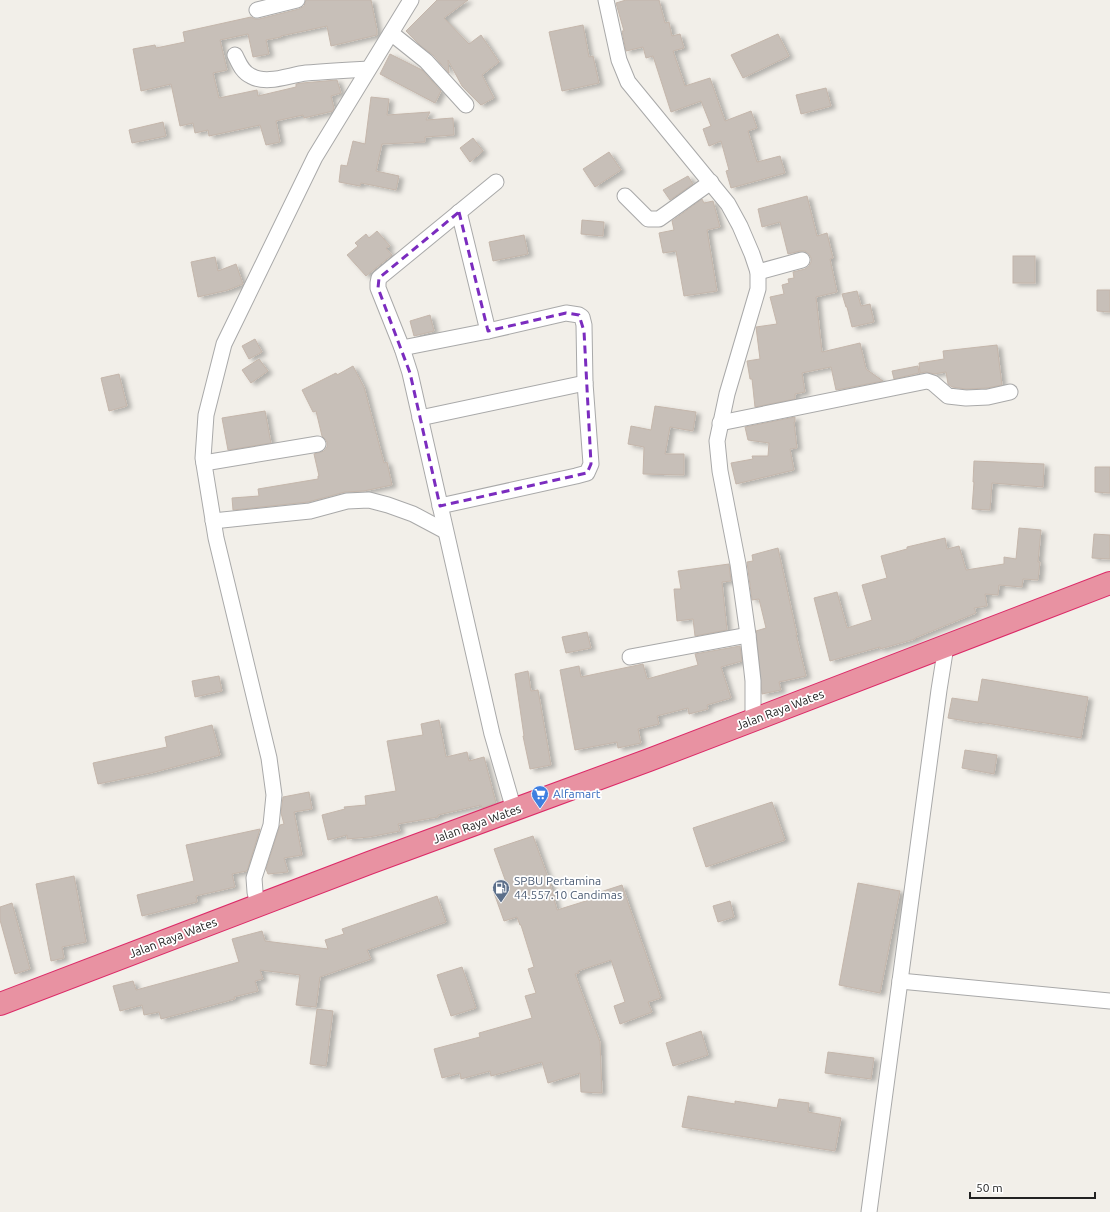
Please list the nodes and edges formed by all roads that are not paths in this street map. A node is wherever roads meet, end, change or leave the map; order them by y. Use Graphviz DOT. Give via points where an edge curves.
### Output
graph roads {
  1 [pos="297,0"];
  2 [pos="410,0"];
  3 [pos="606,0"];
  4 [pos="257,10"];
  5 [pos="391,32"];
  6 [pos="235,55"];
  7 [pos="368,69"];
  8 [pos="466,105"];
  9 [pos="496,182"];
  10 [pos="711,182"];
  11 [pos="625,196"];
  12 [pos="459,212"];
  13 [pos="802,260"];
  14 [pos="758,272"];
  15 [pos="488,331"];
  16 [pos="402,348"];
  17 [pos="585,383"];
  18 [pos="1010,392"];
  19 [pos="420,418"];
  20 [pos="720,423"];
  21 [pos="318,444"];
  22 [pos="204,463"];
  23 [pos="440,506"];
  24 [pos="213,521"];
  25 [pos="445,531"];
  26 [pos="1110,583"];
  27 [pos="748,635"];
  28 [pos="946,646"];
  29 [pos="630,657"];
  30 [pos="753,720"];
  31 [pos="514,810"];
  32 [pos="258,906"];
  33 [pos="900,981"];
  34 [pos="1110,1001"];
  35 [pos="0,1004"];
  36 [pos="869,1212"];
  1 -- 4 [label="street"];
  2 -- 5 [label="street"];
  3 -- 10 [label="street" via="619,60 628,82"];
  5 -- 7 [label="street"];
  5 -- 8 [label="street" via="426,61"];
  6 -- 7 [label="street" via="243,70 252,77 263,80 305,73"];
  7 -- 22 [label="street" via="315,158 224,344 206,415"];
  9 -- 12 [label="street"];
  10 -- 11 [label="street" via="658,219 648,218"];
  10 -- 14 [label="street" via="728,204 740,226"];
  12 -- 15 [label="street"];
  12 -- 16 [label="street" via="379,278 378,288"];
  13 -- 14 [label="street"];
  14 -- 20 [label="street" via="758,289"];
  15 -- 16 [label="street"];
  15 -- 17 [label="street" via="566,313 579,315 584,325"];
  16 -- 19 [label="street"];
  17 -- 19 [label="street"];
  17 -- 23 [label="street" via="591,459 587,472"];
  18 -- 20 [label="street" via="988,398 948,396 927,381"];
  19 -- 23 [label="street"];
  20 -- 27 [label="street" via="717,441 720,471 738,564"];
  21 -- 22 [label="street"];
  22 -- 24 [label="street"];
  23 -- 25 [label="street"];
  24 -- 25 [label="street" via="310,511 347,501 369,500 413,514"];
  24 -- 32 [label="street" via="268,758 274,795 271,825 254,878"];
  25 -- 31 [label="street" via="492,734"];
  26 -- 28 [label="highway, Jalan Raya Wates"];
  27 -- 29 [label="street"];
  27 -- 30 [label="street" via="753,681"];
  28 -- 30 [label="highway, Jalan Raya Wates"];
  28 -- 33 [label="street"];
  30 -- 31 [label="highway, Jalan Raya Wates"];
  31 -- 32 [label="highway, Jalan Raya Wates"];
  32 -- 35 [label="highway, Jalan Raya Wates"];
  33 -- 34 [label="street"];
  33 -- 36 [label="street"];
}
